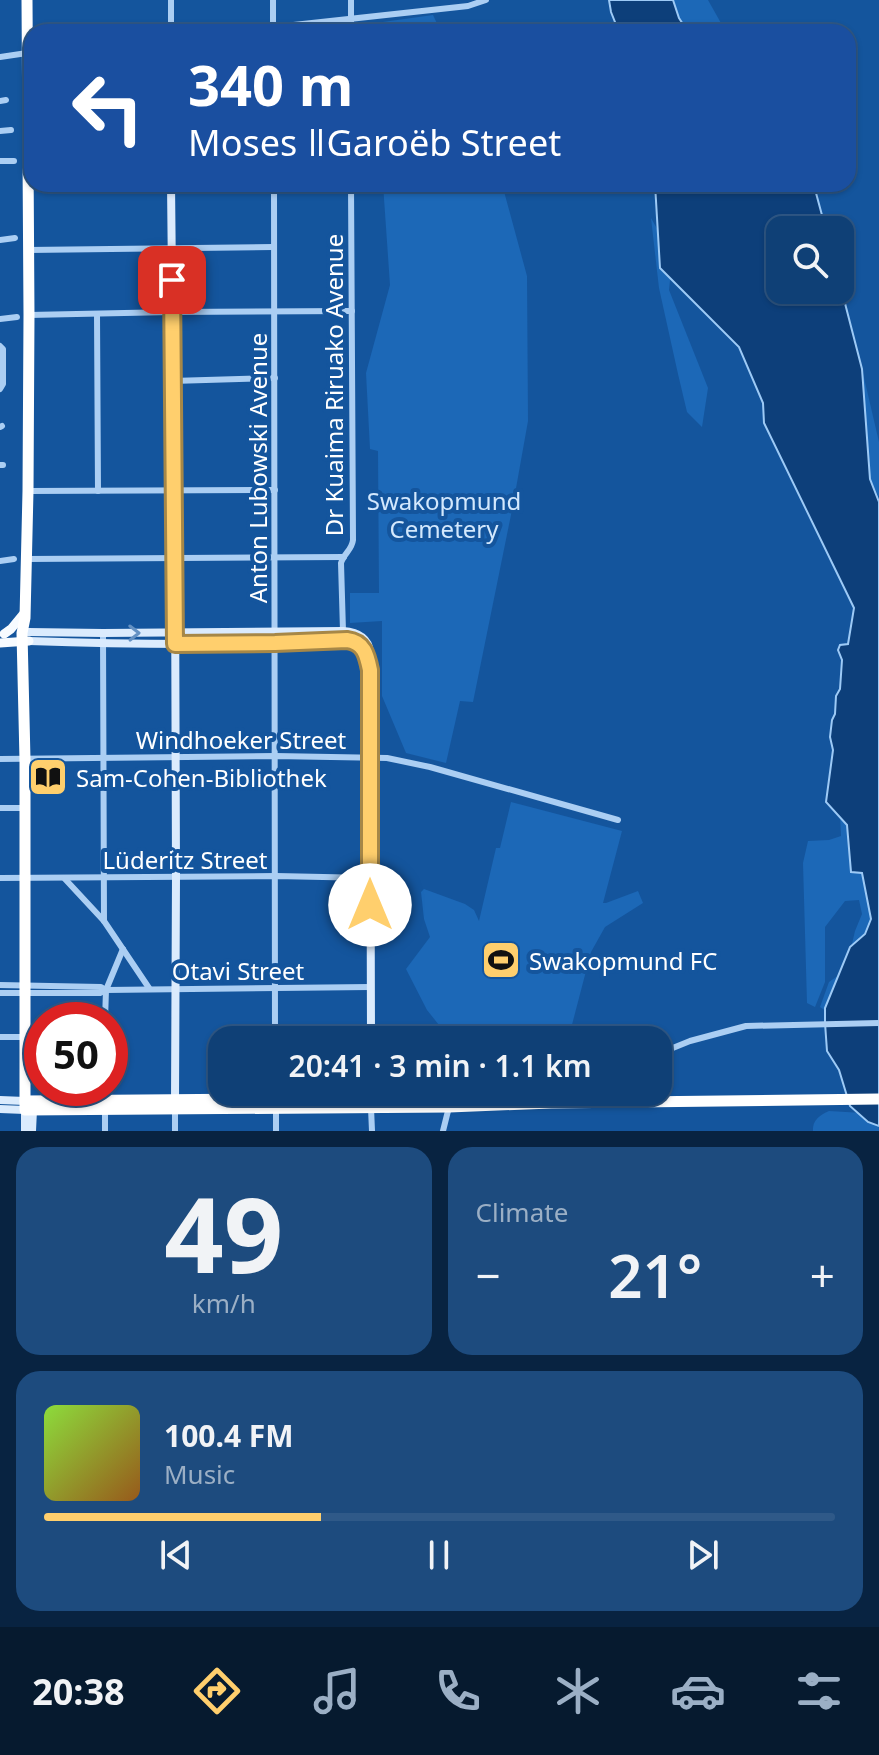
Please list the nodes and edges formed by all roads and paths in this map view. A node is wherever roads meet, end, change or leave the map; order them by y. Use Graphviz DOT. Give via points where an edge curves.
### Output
graph roads {
  1 [pos="27,0"];
  2 [pos="171,0"];
  3 [pos="273,0"];
  4 [pos="351,0"];
  5 [pos="486,0"];
  6 [pos="351,18"];
  7 [pos="28,24"];
  8 [pos="172,24"];
  9 [pos="273,24"];
  10 [pos="312,24"];
  11 [pos="351,24"];
  12 [pos="24,54"];
  13 [pos="0,57"];
  14 [pos="11,130"];
  15 [pos="0,131"];
  16 [pos="0,161"];
  17 [pos="14,161"];
  18 [pos="30,192"];
  19 [pos="171,192"];
  20 [pos="274,192"];
  21 [pos="351,192"];
  22 [pos="15,238"];
  23 [pos="0,240"];
  24 [pos="273,247"];
  25 [pos="171,248"];
  26 [pos="28,250"];
  27 [pos="274,311"];
  28 [pos="352,311"];
  29 [pos="172,312"];
  30 [pos="97,314"];
  31 [pos="23,316"];
  32 [pos="0,319"];
  33 [pos="0,346"];
  34 [pos="275,378"];
  35 [pos="172,381"];
  36 [pos="0,389"];
  37 [pos="173,490"];
  38 [pos="275,490"];
  39 [pos="28,491"];
  40 [pos="98,491"];
  41 [pos="275,557"];
  42 [pos="344,557"];
  43 [pos="175,558"];
  44 [pos="20,559"];
  45 [pos="0,561"];
  46 [pos="25,615"];
  47 [pos="343,631"];
  48 [pos="276,632"];
  49 [pos="103,633"];
  50 [pos="175,633"];
  51 [pos="1,637"];
  52 [pos="26,637"];
  53 [pos="275,643"];
  54 [pos="103,644"];
  55 [pos="175,644"];
  56 [pos="370,670"];
  57 [pos="275,756"];
  58 [pos="175,757"];
  59 [pos="370,757"];
  60 [pos="104,758"];
  61 [pos="0,759"];
  62 [pos="27,760"];
  63 [pos="0,808"];
  64 [pos="28,808"];
  65 [pos="618,820"];
  66 [pos="176,876"];
  67 [pos="276,876"];
  68 [pos="105,877"];
  69 [pos="0,878"];
  70 [pos="28,878"];
  71 [pos="370,878"];
  72 [pos="65,879"];
  73 [pos="104,921"];
  74 [pos="123,949"];
  75 [pos="0,985"];
  76 [pos="370,987"];
  77 [pos="28,988"];
  78 [pos="149,988"];
  79 [pos="275,988"];
  80 [pos="174,989"];
  81 [pos="106,990"];
  82 [pos="0,993"];
  83 [pos="28,1002"];
  84 [pos="106,1002"];
  85 [pos="879,1023"];
  86 [pos="275,1026"];
  87 [pos="371,1026"];
  88 [pos="0,1037"];
  89 [pos="24,1037"];
  90 [pos="672,1048"];
  91 [pos="672,1099"];
  92 [pos="879,1099"];
  93 [pos="0,1100"];
  94 [pos="128,1100"];
  95 [pos="208,1102"];
  96 [pos="175,1103"];
  97 [pos="24,1104"];
  98 [pos="24,1106"];
  99 [pos="29,1106"];
  100 [pos="29,1106"];
  101 [pos="105,1106"];
  102 [pos="276,1106"];
  103 [pos="371,1106"];
  104 [pos="448,1106"];
  105 [pos="0,1109"];
  106 [pos="25,1131"];
  107 [pos="32,1131"];
  108 [pos="105,1131"];
  109 [pos="175,1131"];
  110 [pos="276,1131"];
  111 [pos="372,1131"];
  112 [pos="443,1131"];
  1 -- 7 [label="highway"];
  2 -- 8 [label="street"];
  3 -- 9 [label="street"];
  4 -- 6 [label="street"];
  5 -- 6 [label="street"];
  6 -- 10 [label="street"];
  6 -- 11 [label="street"];
  12 -- 13 [label="street"];
  14 -- 15 [label="street"];
  16 -- 17 [label="street"];
  18 -- 26 [label="highway"];
  19 -- 25 [label="main road"];
  20 -- 24 [label="street, Anton Lubowski Avenue"];
  21 -- 28 [label="street, Dr Kuaima Riruako Avenue"];
  22 -- 23 [label="street"];
  24 -- 25 [label="street"];
  24 -- 27 [label="street, Anton Lubowski Avenue"];
  25 -- 26 [label="street"];
  25 -- 29 [label="main road"];
  26 -- 31 [label="highway"];
  27 -- 28 [label="street"];
  27 -- 29 [label="street"];
  27 -- 34 [label="street, Anton Lubowski Avenue"];
  28 -- 42 [label="street, Dr Kuaima Riruako Avenue" via="353,540"];
  29 -- 30 [label="street"];
  29 -- 35 [label="main road"];
  30 -- 31 [label="street"];
  30 -- 40 [label="street"];
  31 -- 32 [label="street"];
  31 -- 39 [label="highway"];
  33 -- 36 [label="street"];
  34 -- 35 [label="street"];
  34 -- 38 [label="street, Anton Lubowski Avenue"];
  35 -- 37 [label="main road"];
  37 -- 38 [label="street"];
  37 -- 40 [label="street"];
  37 -- 43 [label="main road"];
  38 -- 41 [label="street, Anton Lubowski Avenue"];
  39 -- 40 [label="street"];
  39 -- 44 [label="highway"];
  41 -- 42 [label="street"];
  41 -- 43 [label="street"];
  41 -- 48 [label="street, Anton Lubowski Avenue"];
  42 -- 47 [label="street, Dr Kuaima Riruako Avenue"];
  43 -- 44 [label="street"];
  43 -- 50 [label="main road"];
  44 -- 45 [label="street"];
  44 -- 46 [label="highway"];
  46 -- 51 [label="main road"];
  46 -- 52 [label="highway"];
  47 -- 48 [label="main road"];
  47 -- 56 [label="main road" via="365,640"];
  48 -- 50 [label="main road"];
  48 -- 53 [label="street, Anton Lubowski Avenue"];
  49 -- 50 [label="main road, one-way"];
  49 -- 52 [label="main road"];
  49 -- 54 [label="street"];
  50 -- 55 [label="main road"];
  51 -- 52 [label="main road"];
  52 -- 54 [label="main road"];
  52 -- 62 [label="highway"];
  53 -- 55 [label="main road"];
  53 -- 56 [label="main road" via="353,641 364,649"];
  53 -- 57 [label="street, Anton Lubowski Avenue"];
  54 -- 55 [label="main road"];
  54 -- 60 [label="street"];
  55 -- 58 [label="main road"];
  56 -- 59 [label="main road"];
  57 -- 58 [label="street, Windhoeker Street"];
  57 -- 59 [label="street, Windhoeker Street"];
  57 -- 67 [label="street, Anton Lubowski Avenue"];
  58 -- 60 [label="street, Windhoeker Street"];
  58 -- 66 [label="main road"];
  59 -- 65 [label="street, Windhoeker Street" via="430,767"];
  59 -- 71 [label="main road"];
  60 -- 62 [label="street, Windhoeker Street"];
  60 -- 68 [label="street"];
  61 -- 62 [label="street, Windhoeker Street"];
  62 -- 64 [label="highway"];
  63 -- 64 [label="street"];
  64 -- 70 [label="highway"];
  66 -- 67 [label="street, Lüderitz Street"];
  66 -- 68 [label="street, Lüderitz Street"];
  66 -- 80 [label="main road"];
  67 -- 71 [label="street, Lüderitz Street"];
  67 -- 79 [label="street, Anton Lubowski Avenue"];
  68 -- 72 [label="street, Lüderitz Street"];
  68 -- 73 [label="street"];
  69 -- 70 [label="street, Lüderitz Street"];
  70 -- 72 [label="street, Lüderitz Street"];
  70 -- 77 [label="highway"];
  71 -- 76 [label="main road"];
  72 -- 73 [label="street"];
  73 -- 74 [label="street"];
  74 -- 78 [label="street"];
  74 -- 81 [label="street"];
  75 -- 77 [label="street, Otavi Street"];
  76 -- 79 [label="street, Otavi Street"];
  76 -- 87 [label="main road"];
  77 -- 81 [label="street, Otavi Street"];
  77 -- 82 [label="street, Otavi Street"];
  77 -- 83 [label="highway"];
  78 -- 80 [label="street, Otavi Street"];
  78 -- 81 [label="street, Otavi Street"];
  79 -- 80 [label="street, Otavi Street"];
  79 -- 86 [label="street, Anton Lubowski Avenue"];
  80 -- 96 [label="main road"];
  81 -- 84 [label="street"];
  85 -- 90 [label="street" via="746,1026"];
  88 -- 89 [label="street"];
  91 -- 92 [label="highway"];
  93 -- 97 [label="main road"];
  94 -- 96 [label="highway"];
  95 -- 96 [label="highway"];
  96 -- 109 [label="street"];
  98 -- 105 [label="main road"];
  99 -- 106 [label="main road"];
  100 -- 107 [label="main road"];
  101 -- 108 [label="street"];
  102 -- 110 [label="street"];
  103 -- 111 [label="street"];
  104 -- 112 [label="street"];
}
